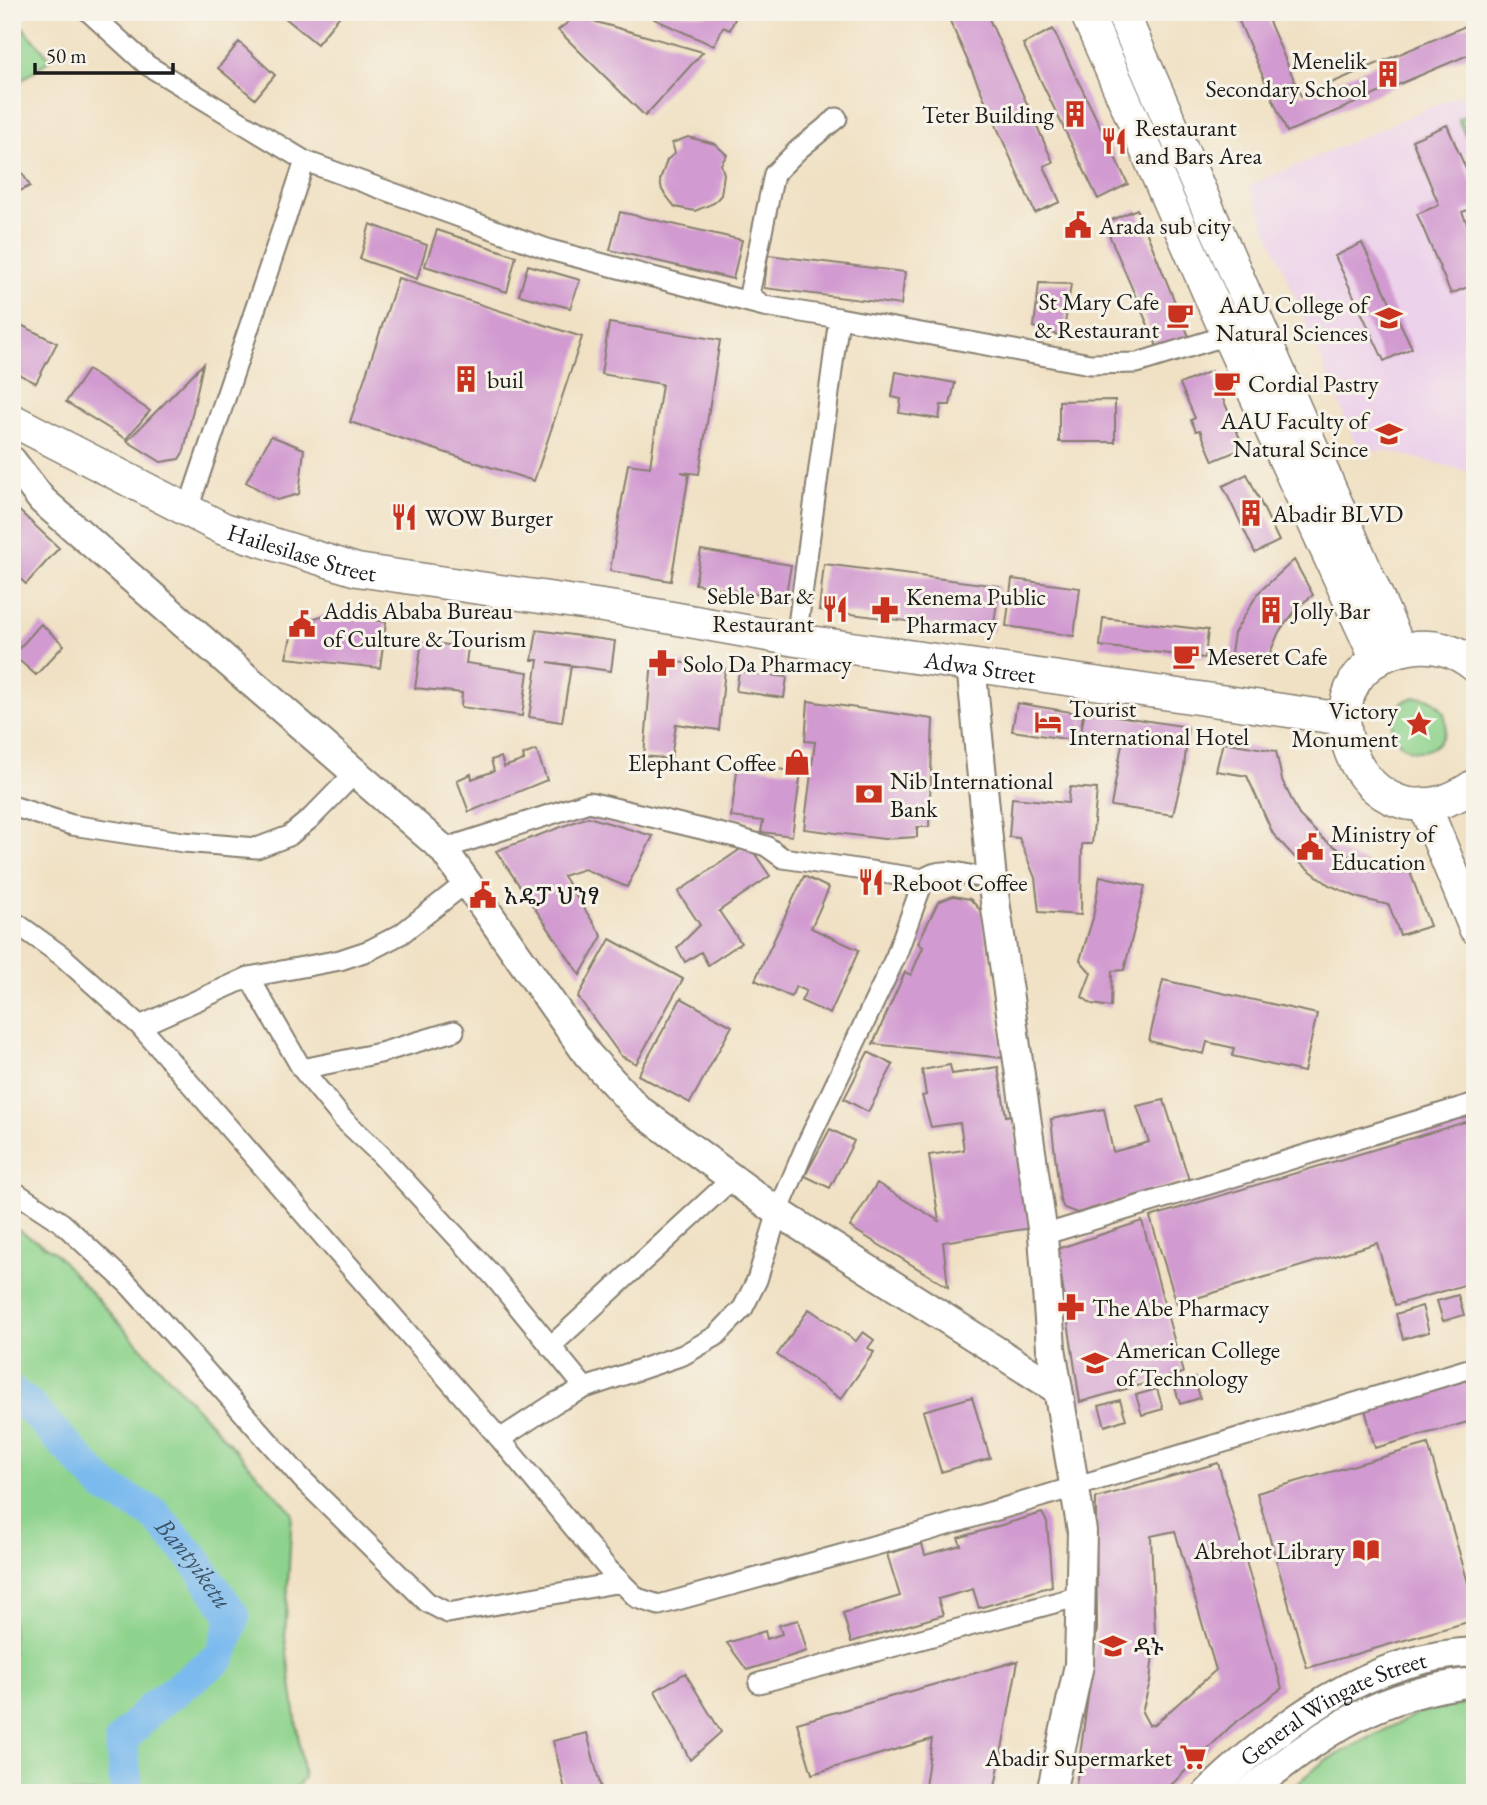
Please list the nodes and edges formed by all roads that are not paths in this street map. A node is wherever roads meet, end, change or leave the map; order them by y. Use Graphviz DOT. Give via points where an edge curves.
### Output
graph roads {
  1 [pos="89,12"];
  2 [pos="1086,12"];
  3 [pos="1122,12"];
  4 [pos="837,118"];
  5 [pos="305,161"];
  6 [pos="764,306"];
  7 [pos="839,318"];
  8 [pos="1258,320"];
  9 [pos="1228,335"];
  10 [pos="12,420"];
  11 [pos="12,461"];
  12 [pos="187,512"];
  13 [pos="616,608"];
  14 [pos="796,640"];
  15 [pos="1389,655"];
  16 [pos="971,664"];
  17 [pos="1475,666"];
  18 [pos="1343,719"];
  19 [pos="356,772"];
  20 [pos="1472,796"];
  21 [pos="1424,804"];
  22 [pos="12,806"];
  23 [pos="443,849"];
  24 [pos="924,879"];
  25 [pos="992,880"];
  26 [pos="468,881"];
  27 [pos="12,920"];
  28 [pos="1475,928"];
  29 [pos="249,977"];
  30 [pos="140,1026"];
  31 [pos="454,1031"];
  32 [pos="302,1069"];
  33 [pos="1475,1103"];
  34 [pos="732,1179"];
  35 [pos="12,1190"];
  36 [pos="778,1212"];
  37 [pos="1043,1235"];
  38 [pos="550,1347"];
  39 [pos="1475,1367"];
  40 [pos="584,1388"];
  41 [pos="1058,1390"];
  42 [pos="500,1439"];
  43 [pos="1074,1486"];
  44 [pos="621,1582"];
  45 [pos="1080,1596"];
  46 [pos="1475,1652"];
  47 [pos="1475,1682"];
  48 [pos="759,1683"];
  49 [pos="1297,1716"];
  50 [pos="1313,1740"];
  51 [pos="1051,1793"];
  52 [pos="1207,1793"];
  53 [pos="1248,1793"];
  1 -- 5 [label="street" via="147,65"];
  2 -- 9 [label="main road"];
  3 -- 8 [label="main road"];
  4 -- 6 [label="street" via="774,174 749,295"];
  5 -- 6 [label="street" via="550,250"];
  5 -- 12 [label="street"];
  6 -- 7 [label="street"];
  7 -- 9 [label="street" via="1090,365 1137,363"];
  7 -- 14 [label="street"];
  8 -- 9 [label="street"];
  8 -- 15 [label="main road"];
  9 -- 15 [label="main road"];
  10 -- 12 [label="main road, Hailesilase Street"];
  11 -- 19 [label="street" via="41,500"];
  12 -- 13 [label="main road, Hailesilase Street" via="224,529 357,570"];
  13 -- 14 [label="main road, Adwa Street"];
  14 -- 16 [label="main road, Adwa Street"];
  15 -- 17 [label="main road" via="1421,646 1445,649"];
  15 -- 18 [label="main road" via="1360,676"];
  16 -- 18 [label="main road, Adwa Street"];
  16 -- 25 [label="street"];
  18 -- 21 [label="main road" via="1353,763 1367,781 1386,795"];
  19 -- 22 [label="street" via="289,836 257,848 183,842 72,824"];
  19 -- 23 [label="street"];
  20 -- 21 [label="main road"];
  21 -- 28 [label="main road"];
  23 -- 24 [label="street" via="589,802 766,846 783,858"];
  23 -- 26 [label="street"];
  24 -- 25 [label="street" via="932,872 949,872"];
  24 -- 36 [label="street" via="896,956"];
  25 -- 37 [label="street"];
  26 -- 29 [label="street" via="401,934 370,950"];
  26 -- 34 [label="street" via="588,1055 638,1109"];
  27 -- 30 [label="street" via="62,956"];
  29 -- 30 [label="street"];
  29 -- 32 [label="street"];
  30 -- 42 [label="street"];
  31 -- 32 [label="street"];
  32 -- 38 [label="street" via="342,1118 492,1276"];
  33 -- 37 [label="street"];
  34 -- 36 [label="street"];
  34 -- 38 [label="street"];
  35 -- 44 [label="street" via="62,1223 129,1285 303,1480 427,1602 449,1613"];
  36 -- 40 [label="street" via="757,1280 743,1308 716,1336 683,1355"];
  36 -- 41 [label="street"];
  37 -- 41 [label="street"];
  38 -- 40 [label="street"];
  39 -- 43 [label="street"];
  40 -- 42 [label="street"];
  41 -- 43 [label="street"];
  42 -- 44 [label="street"];
  43 -- 44 [label="street" via="659,1605 637,1598"];
  43 -- 45 [label="street" via="1082,1531"];
  45 -- 48 [label="street"];
  45 -- 51 [label="street" via="1079,1665"];
  46 -- 49 [label="street, General Wingate Street" via="1404,1665 1352,1685"];
  47 -- 50 [label="street, General Wingate Street" via="1402,1696"];
  49 -- 50 [label="street"];
  49 -- 52 [label="street, General Wingate Street"];
  50 -- 53 [label="street, General Wingate Street"];
}
